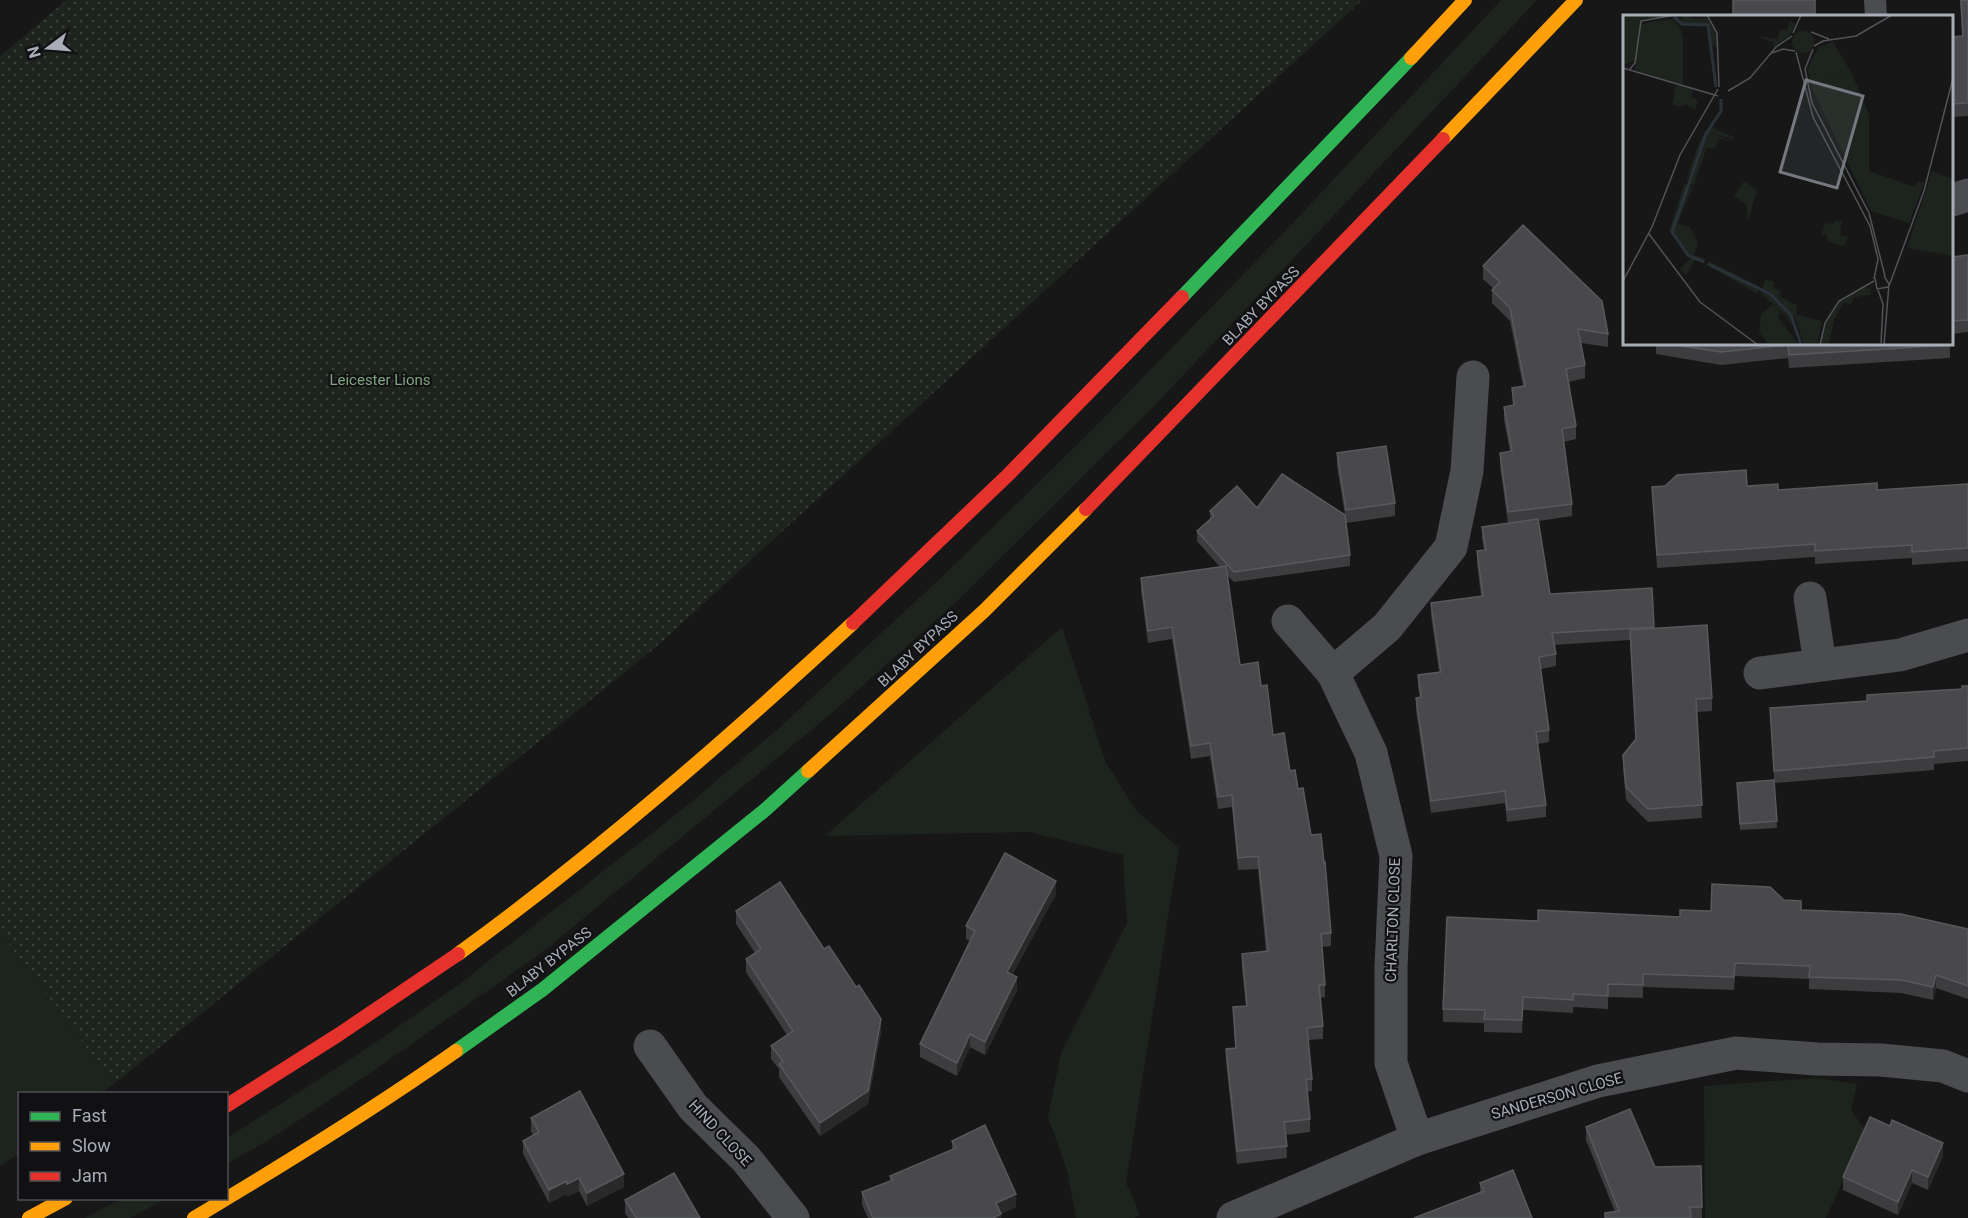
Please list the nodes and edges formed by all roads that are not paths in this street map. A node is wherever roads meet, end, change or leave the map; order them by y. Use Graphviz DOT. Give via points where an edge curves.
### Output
graph roads {
  1 [pos="1465,0"];
  2 [pos="1576,0"];
  3 [pos="1875,0"];
  4 [pos="1876,15"];
  5 [pos="1968,195"];
  6 [pos="1953,200"];
  7 [pos="1473,377"];
  8 [pos="1810,598"];
  9 [pos="1288,621"];
  10 [pos="1968,635"];
  11 [pos="1820,664"];
  12 [pos="1332,673"];
  13 [pos="1760,673"];
  14 [pos="650,1046"];
  15 [pos="1968,1076"];
  16 [pos="228,1105"];
  17 [pos="1417,1139"];
  18 [pos="228,1198"];
  19 [pos="62,1200"];
  20 [pos="225,1200"];
  21 [pos="29,1218"];
  22 [pos="194,1218"];
  23 [pos="793,1218"];
  24 [pos="1233,1218"];
  1 -- 16 [label="main road" via="1111,373 958,525 807,665 593,850 516,910 436,969"];
  2 -- 18 [label="main road, BLABY BYPASS" via="1126,470 984,610 773,802 542,990 406,1086"];
  3 -- 4 [label="lane"];
  5 -- 6 [label="street"];
  7 -- 12 [label="street" via="1467,471 1451,547 1387,627"];
  8 -- 11 [label="street"];
  9 -- 12 [label="street, CHARLTON CLOSE"];
  10 -- 11 [label="street" via="1900,655"];
  11 -- 13 [label="street"];
  12 -- 17 [label="street, CHARLTON CLOSE" via="1371,753 1396,856 1391,1063"];
  14 -- 23 [label="street, HIND CLOSE" via="693,1107 746,1159"];
  15 -- 17 [label="street, SANDERSON CLOSE" via="1943,1066 1736,1053 1598,1081"];
  17 -- 24 [label="street, SANDERSON CLOSE"];
  19 -- 21 [label="main road"];
  20 -- 22 [label="main road, BLABY BYPASS"];
}
